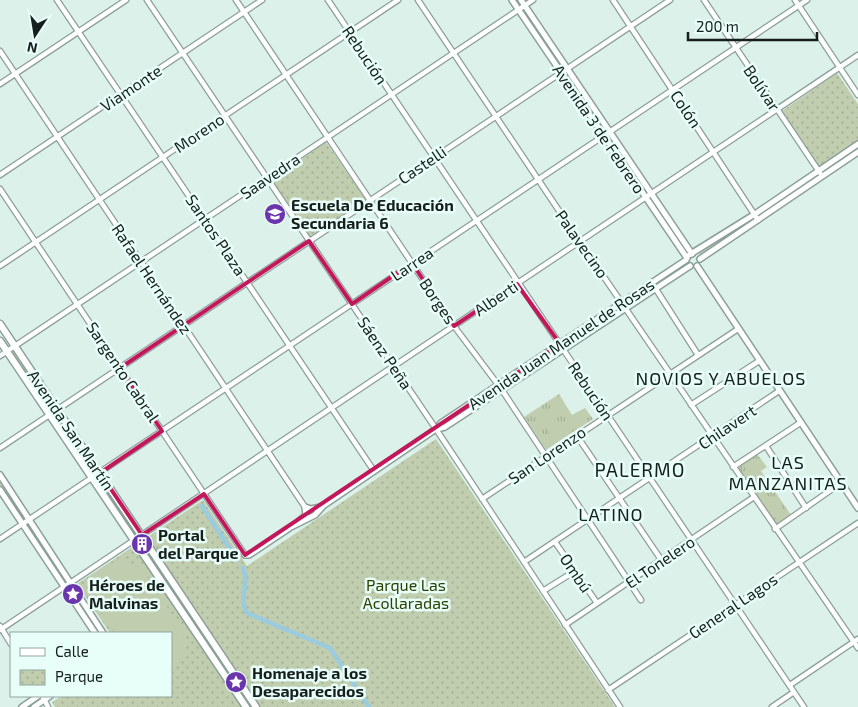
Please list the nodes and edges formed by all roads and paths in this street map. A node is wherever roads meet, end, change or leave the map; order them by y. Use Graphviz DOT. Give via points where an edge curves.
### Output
graph roads {
  1 [pos="56,0"];
  2 [pos="126,0"];
  3 [pos="146,0"];
  4 [pos="236,0"];
  5 [pos="262,0"];
  6 [pos="328,0"];
  7 [pos="398,0"];
  8 [pos="418,0"];
  9 [pos="512,0"];
  10 [pos="521,0"];
  11 [pos="533,0"];
  12 [pos="613,0"];
  13 [pos="670,0"];
  14 [pos="704,0"];
  15 [pos="795,0"];
  16 [pos="806,0"];
  17 [pos="799,5"];
  18 [pos="524,6"];
  19 [pos="518,10"];
  20 [pos="244,12"];
  21 [pos="630,26"];
  22 [pos="78,32"];
  23 [pos="349,32"];
  24 [pos="735,48"];
  25 [pos="0,51"];
  26 [pos="183,53"];
  27 [pos="454,53"];
  28 [pos="858,55"];
  29 [pos="566,68"];
  30 [pos="839,68"];
  31 [pos="561,72"];
  32 [pos="15,74"];
  33 [pos="286,75"];
  34 [pos="0,84"];
  35 [pos="673,89"];
  36 [pos="120,95"];
  37 [pos="391,95"];
  38 [pos="858,95"];
  39 [pos="776,110"];
  40 [pos="225,116"];
  41 [pos="496,116"];
  42 [pos="606,134"];
  43 [pos="57,137"];
  44 [pos="328,137"];
  45 [pos="858,144"];
  46 [pos="715,152"];
  47 [pos="858,152"];
  48 [pos="163,157"];
  49 [pos="433,158"];
  50 [pos="820,174"];
  51 [pos="0,175"];
  52 [pos="267,178"];
  53 [pos="538,180"];
  54 [pos="0,189"];
  55 [pos="648,196"];
  56 [pos="99,200"];
  57 [pos="370,200"];
  58 [pos="755,214"];
  59 [pos="205,219"];
  60 [pos="758,220"];
  61 [pos="475,221"];
  62 [pos="309,241"];
  63 [pos="36,242"];
  64 [pos="580,242"];
  65 [pos="693,253"];
  66 [pos="687,259"];
  67 [pos="700,260"];
  68 [pos="141,262"];
  69 [pos="412,263"];
  70 [pos="0,266"];
  71 [pos="690,266"];
  72 [pos="697,266"];
  73 [pos="247,282"];
  74 [pos="517,284"];
  75 [pos="653,286"];
  76 [pos="77,304"];
  77 [pos="352,304"];
  78 [pos="624,305"];
  79 [pos="0,324"];
  80 [pos="183,325"];
  81 [pos="454,326"];
  82 [pos="738,329"];
  83 [pos="0,341"];
  84 [pos="290,345"];
  85 [pos="15,346"];
  86 [pos="562,346"];
  87 [pos="7,352"];
  88 [pos="698,355"];
  89 [pos="0,356"];
  90 [pos="759,361"];
  91 [pos="394,366"];
  92 [pos="120,368"];
  93 [pos="670,374"];
  94 [pos="225,388"];
  95 [pos="500,388"];
  96 [pos="779,391"];
  97 [pos="691,405"];
  98 [pos="332,408"];
  99 [pos="57,409"];
  100 [pos="49,415"];
  101 [pos="608,415"];
  102 [pos="800,423"];
  103 [pos="436,429"];
  104 [pos="162,431"];
  105 [pos="577,436"];
  106 [pos="713,437"];
  107 [pos="766,446"];
  108 [pos="0,448"];
  109 [pos="267,451"];
  110 [pos="546,457"];
  111 [pos="733,467"];
  112 [pos="374,471"];
  113 [pos="100,472"];
  114 [pos="0,475"];
  115 [pos="92,478"];
  116 [pos="650,478"];
  117 [pos="841,483"];
  118 [pos="0,490"];
  119 [pos="204,494"];
  120 [pos="754,497"];
  121 [pos="482,498"];
  122 [pos="619,499"];
  123 [pos="323,506"];
  124 [pos="305,507"];
  125 [pos="806,508"];
  126 [pos="858,508"];
  127 [pos="30,519"];
  128 [pos="588,520"];
  129 [pos="858,523"];
  130 [pos="23,524"];
  131 [pos="291,527"];
  132 [pos="775,529"];
  133 [pos="142,535"];
  134 [pos="0,539"];
  135 [pos="134,540"];
  136 [pos="692,540"];
  137 [pos="555,542"];
  138 [pos="245,555"];
  139 [pos="662,560"];
  140 [pos="524,562"];
  141 [pos="798,562"];
  142 [pos="575,571"];
  143 [pos="72,582"];
  144 [pos="629,582"];
  145 [pos="65,587"];
  146 [pos="543,591"];
  147 [pos="641,600"];
  148 [pos="598,603"];
  149 [pos="735,605"];
  150 [pos="565,625"];
  151 [pos="1,629"];
  152 [pos="94,632"];
  153 [pos="102,632"];
  154 [pos="856,640"];
  155 [pos="10,642"];
  156 [pos="858,648"];
  157 [pos="232,670"];
  158 [pos="224,676"];
  159 [pos="790,685"];
  160 [pos="608,690"];
  161 [pos="794,692"];
  162 [pos="42,697"];
  163 [pos="22,707"];
  164 [pos="34,707"];
  165 [pos="48,707"];
  166 [pos="246,707"];
  167 [pos="256,707"];
  168 [pos="620,707"];
  169 [pos="772,707"];
  170 [pos="804,707"];
  1 -- 22 [label="street, Santos Plaza"];
  2 -- 22 [label="street"];
  3 -- 26 [label="street, Sáenz Peña"];
  4 -- 20 [label="street, Borges"];
  5 -- 20 [label="street, Viamonte"];
  6 -- 23 [label="street, Rebución"];
  7 -- 23 [label="street, Moreno"];
  8 -- 27 [label="street, Palavecino"];
  9 -- 19 [label="street, Avenida 3 de Febrero"];
  10 -- 18 [label="street, Avenida 3 de Febrero"];
  11 -- 18 [label="street, Saavedra"];
  12 -- 21 [label="street, Colón"];
  13 -- 21 [label="street, Castelli"];
  14 -- 24 [label="street, Bolívar"];
  15 -- 17 [label="street"];
  16 -- 17 [label="street, Larrea"];
  17 -- 24 [label="street, Larrea"];
  17 -- 30 [label="street"];
  18 -- 19 [label="street, Saavedra"];
  18 -- 29 [label="street, Avenida 3 de Febrero"];
  19 -- 27 [label="street, Saavedra"];
  19 -- 31 [label="street, Avenida 3 de Febrero"];
  20 -- 26 [label="street, Viamonte"];
  20 -- 33 [label="street, Borges"];
  21 -- 29 [label="street, Castelli"];
  21 -- 35 [label="street, Colón"];
  22 -- 32 [label="street"];
  22 -- 36 [label="street, Santos Plaza"];
  23 -- 33 [label="street, Moreno"];
  23 -- 37 [label="street, Rebución"];
  24 -- 35 [label="street, Larrea"];
  24 -- 39 [label="street, Bolívar"];
  25 -- 32 [label="street, Rafael Hernández"];
  26 -- 36 [label="street, Viamonte"];
  26 -- 40 [label="street, Sáenz Peña"];
  27 -- 37 [label="street, Saavedra"];
  27 -- 41 [label="street, Palavecino"];
  28 -- 30 [label="street, Alberti"];
  29 -- 31 [label="street, Castelli"];
  29 -- 42 [label="street, Avenida 3 de Febrero"];
  30 -- 38 [label="street"];
  30 -- 39 [label="street, Alberti"];
  31 -- 41 [label="street, Castelli"];
  31 -- 42 [label="street, Avenida 3 de Febrero"];
  32 -- 34 [label="street"];
  32 -- 43 [label="street, Rafael Hernández"];
  33 -- 40 [label="street, Moreno"];
  33 -- 44 [label="street, Borges"];
  35 -- 42 [label="street, Larrea"];
  35 -- 46 [label="street, Colón"];
  36 -- 43 [label="street, Viamonte"];
  36 -- 48 [label="street, Santos Plaza"];
  37 -- 44 [label="street, Saavedra"];
  37 -- 49 [label="street, Rebución"];
  39 -- 46 [label="street, Alberti"];
  39 -- 50 [label="street, Bolívar"];
  40 -- 48 [label="street, Moreno"];
  40 -- 52 [label="street, Sáenz Peña"];
  41 -- 49 [label="street, Castelli"];
  41 -- 53 [label="street, Palavecino"];
  42 -- 53 [label="street, Larrea"];
  42 -- 55 [label="street, Avenida 3 de Febrero"];
  43 -- 51 [label="street, Viamonte"];
  43 -- 56 [label="street, Rafael Hernández"];
  44 -- 52 [label="street, Saavedra"];
  44 -- 57 [label="street, Borges"];
  45 -- 50 [label="street"];
  46 -- 55 [label="street, Alberti"];
  46 -- 58 [label="street, Colón"];
  47 -- 50 [label="street"];
  48 -- 56 [label="street, Moreno"];
  48 -- 59 [label="street, Santos Plaza"];
  49 -- 57 [label="street, Castelli"];
  49 -- 61 [label="street, Rebución"];
  50 -- 58 [label="street"];
  50 -- 60 [label="street"];
  52 -- 59 [label="street, Saavedra"];
  52 -- 62 [label="street, Sáenz Peña"];
  53 -- 61 [label="street, Larrea"];
  53 -- 64 [label="street, Palavecino"];
  54 -- 63 [label="street, Sargento Cabral"];
  55 -- 64 [label="street, Alberti"];
  55 -- 65 [label="street, Avenida 3 de Febrero"];
  55 -- 66 [label="street, Avenida 3 de Febrero"];
  56 -- 63 [label="street, Moreno"];
  56 -- 68 [label="street, Rafael Hernández"];
  57 -- 62 [label="street, Castelli"];
  57 -- 69 [label="street, Borges"];
  58 -- 60 [label="street, Colón"];
  58 -- 65 [label="street"];
  59 -- 68 [label="street, Saavedra"];
  59 -- 73 [label="street, Santos Plaza"];
  60 -- 67 [label="street"];
  61 -- 69 [label="street, Larrea"];
  61 -- 74 [label="street, Rebución"];
  62 -- 73 [label="street, Castelli"];
  62 -- 77 [label="street, Sáenz Peña"];
  63 -- 70 [label="street, Moreno"];
  63 -- 76 [label="street, Sargento Cabral"];
  64 -- 74 [label="street, Alberti"];
  64 -- 78 [label="street, Palavecino"];
  65 -- 66 [label="street, Avenida Juan Manuel de Rosas"];
  65 -- 67 [label="street, Avenida 3 de Febrero"];
  66 -- 71 [label="street, Avenida 3 de Febrero"];
  66 -- 75 [label="street, Avenida Juan Manuel de Rosas"];
  67 -- 72 [label="street"];
  68 -- 76 [label="street, Saavedra"];
  68 -- 80 [label="street, Rafael Hernández"];
  69 -- 77 [label="street, Larrea"];
  69 -- 81 [label="street, Borges"];
  71 -- 72 [label="street"];
  71 -- 75 [label="street, Avenida Juan Manuel de Rosas"];
  72 -- 82 [label="street"];
  73 -- 80 [label="street, Castelli"];
  73 -- 84 [label="street, Santos Plaza"];
  74 -- 81 [label="street, Alberti"];
  74 -- 86 [label="street, Rebución"];
  75 -- 78 [label="street, Avenida Juan Manuel de Rosas"];
  75 -- 88 [label="street"];
  76 -- 85 [label="street, Saavedra"];
  76 -- 92 [label="street, Sargento Cabral"];
  77 -- 84 [label="street, Larrea"];
  77 -- 91 [label="street, Sáenz Peña"];
  78 -- 86 [label="street, Avenida Juan Manuel de Rosas"];
  78 -- 93 [label="street, Palavecino"];
  79 -- 85 [label="main road, Avenida San Martín"];
  80 -- 92 [label="street, Castelli"];
  80 -- 94 [label="street, Rafael Hernández"];
  81 -- 91 [label="street, Alberti"];
  81 -- 95 [label="street, Borges"];
  82 -- 88 [label="street, San Lorenzo"];
  82 -- 90 [label="street"];
  83 -- 87 [label="main road, Avenida San Martín"];
  84 -- 94 [label="street, Larrea"];
  84 -- 98 [label="street, Santos Plaza"];
  85 -- 87 [label="street, Saavedra"];
  85 -- 99 [label="main road, Avenida San Martín"];
  86 -- 95 [label="street, Avenida Juan Manuel de Rosas"];
  86 -- 101 [label="street, Rebución"];
  87 -- 89 [label="street, Saavedra"];
  87 -- 100 [label="main road, Avenida San Martín"];
  88 -- 93 [label="street, San Lorenzo"];
  90 -- 96 [label="street"];
  90 -- 97 [label="street"];
  91 -- 98 [label="street, Alberti"];
  91 -- 103 [label="street, Sáenz Peña"];
  92 -- 99 [label="street, Castelli"];
  92 -- 104 [label="street, Sargento Cabral"];
  93 -- 97 [label="street, Palavecino"];
  93 -- 101 [label="street, San Lorenzo"];
  94 -- 104 [label="street, Larrea"];
  94 -- 109 [label="street, Rafael Hernández"];
  95 -- 103 [label="street, Avenida Juan Manuel de Rosas" via="445,427"];
  95 -- 110 [label="street, Borges"];
  96 -- 102 [label="street"];
  96 -- 106 [label="street, Chilavert"];
  97 -- 106 [label="street, Palavecino"];
  98 -- 109 [label="street, Alberti"];
  98 -- 112 [label="street, Santos Plaza"];
  99 -- 100 [label="street, Castelli"];
  99 -- 113 [label="main road, Avenida San Martín"];
  100 -- 108 [label="street, Castelli"];
  100 -- 115 [label="main road, Avenida San Martín"];
  101 -- 105 [label="street, San Lorenzo"];
  101 -- 116 [label="street, Rebución"];
  102 -- 107 [label="street"];
  102 -- 117 [label="street"];
  103 -- 112 [label="street, Avenida Juan Manuel de Rosas"];
  103 -- 121 [label="street, Sáenz Peña"];
  104 -- 113 [label="street, Larrea"];
  104 -- 119 [label="street, Sargento Cabral"];
  105 -- 110 [label="street, San Lorenzo"];
  105 -- 122 [label="street"];
  106 -- 111 [label="street, Palavecino"];
  106 -- 116 [label="street, Chilavert"];
  107 -- 111 [label="street"];
  107 -- 125 [label="street"];
  109 -- 119 [label="street, Alberti"];
  109 -- 124 [label="street, Rafael Hernández"];
  110 -- 121 [label="street, San Lorenzo"];
  110 -- 128 [label="street, Borges"];
  111 -- 120 [label="street, Palavecino"];
  112 -- 123 [label="street, Avenida Juan Manuel de Rosas"];
  113 -- 115 [label="street, Larrea"];
  113 -- 133 [label="main road, Avenida San Martín"];
  114 -- 127 [label="street"];
  115 -- 127 [label="street, Larrea"];
  115 -- 135 [label="main road, Avenida San Martín"];
  116 -- 122 [label="street, Chilavert"];
  116 -- 136 [label="street, Rebución"];
  117 -- 125 [label="street"];
  117 -- 126 [label="street"];
  118 -- 130 [label="street"];
  119 -- 133 [label="street, Alberti"];
  119 -- 138 [label="street, Sargento Cabral"];
  120 -- 132 [label="street, Palavecino"];
  120 -- 136 [label="street, El Tonelero"];
  121 -- 140 [label="street, Sáenz Peña"];
  122 -- 128 [label="street, Chilavert"];
  122 -- 139 [label="street"];
  123 -- 124 [label="street"];
  123 -- 131 [label="street, Avenida Juan Manuel de Rosas" via="315,515"];
  124 -- 131 [label="street" via="306,515"];
  125 -- 132 [label="street"];
  127 -- 130 [label="street, Larrea"];
  127 -- 143 [label="street"];
  128 -- 137 [label="street, Chilavert"];
  128 -- 144 [label="street, Borges"];
  129 -- 141 [label="street, General Lagos"];
  130 -- 134 [label="street, Larrea"];
  130 -- 145 [label="street"];
  131 -- 138 [label="street, Avenida Juan Manuel de Rosas"];
  132 -- 141 [label="street, Palavecino"];
  133 -- 135 [label="street, Alberti"];
  133 -- 157 [label="main road, Avenida San Martín"];
  135 -- 143 [label="street, Alberti"];
  135 -- 158 [label="main road, Avenida San Martín"];
  136 -- 139 [label="street, El Tonelero"];
  136 -- 149 [label="street, Rebución"];
  137 -- 140 [label="street, Chilavert"];
  137 -- 142 [label="street, Ombú"];
  139 -- 144 [label="street, El Tonelero"];
  140 -- 146 [label="street, Sáenz Peña"];
  141 -- 149 [label="street, General Lagos"];
  141 -- 154 [label="street, Palavecino"];
  142 -- 146 [label="street"];
  142 -- 148 [label="street, Ombú"];
  143 -- 145 [label="street, Alberti"];
  143 -- 153 [label="street"];
  144 -- 147 [label="street, Borges"];
  144 -- 148 [label="street, El Tonelero"];
  145 -- 151 [label="street, Alberti"];
  145 -- 152 [label="street"];
  146 -- 150 [label="street, Sáenz Peña"];
  148 -- 150 [label="street, El Tonelero"];
  149 -- 159 [label="street, Rebución"];
  149 -- 160 [label="street, General Lagos"];
  150 -- 160 [label="street, Sáenz Peña"];
  151 -- 155 [label="street"];
  154 -- 156 [label="street, Palavecino"];
  154 -- 159 [label="street"];
  157 -- 158 [label="main road"];
  157 -- 167 [label="main road, Avenida San Martín"];
  158 -- 166 [label="main road, Avenida San Martín"];
  159 -- 161 [label="street, Rebución"];
  160 -- 168 [label="street, Sáenz Peña"];
  161 -- 169 [label="street"];
  161 -- 170 [label="street, Rebución"];
  162 -- 163 [label="street"];
  162 -- 164 [label="street"];
  162 -- 165 [label="street"];
}
